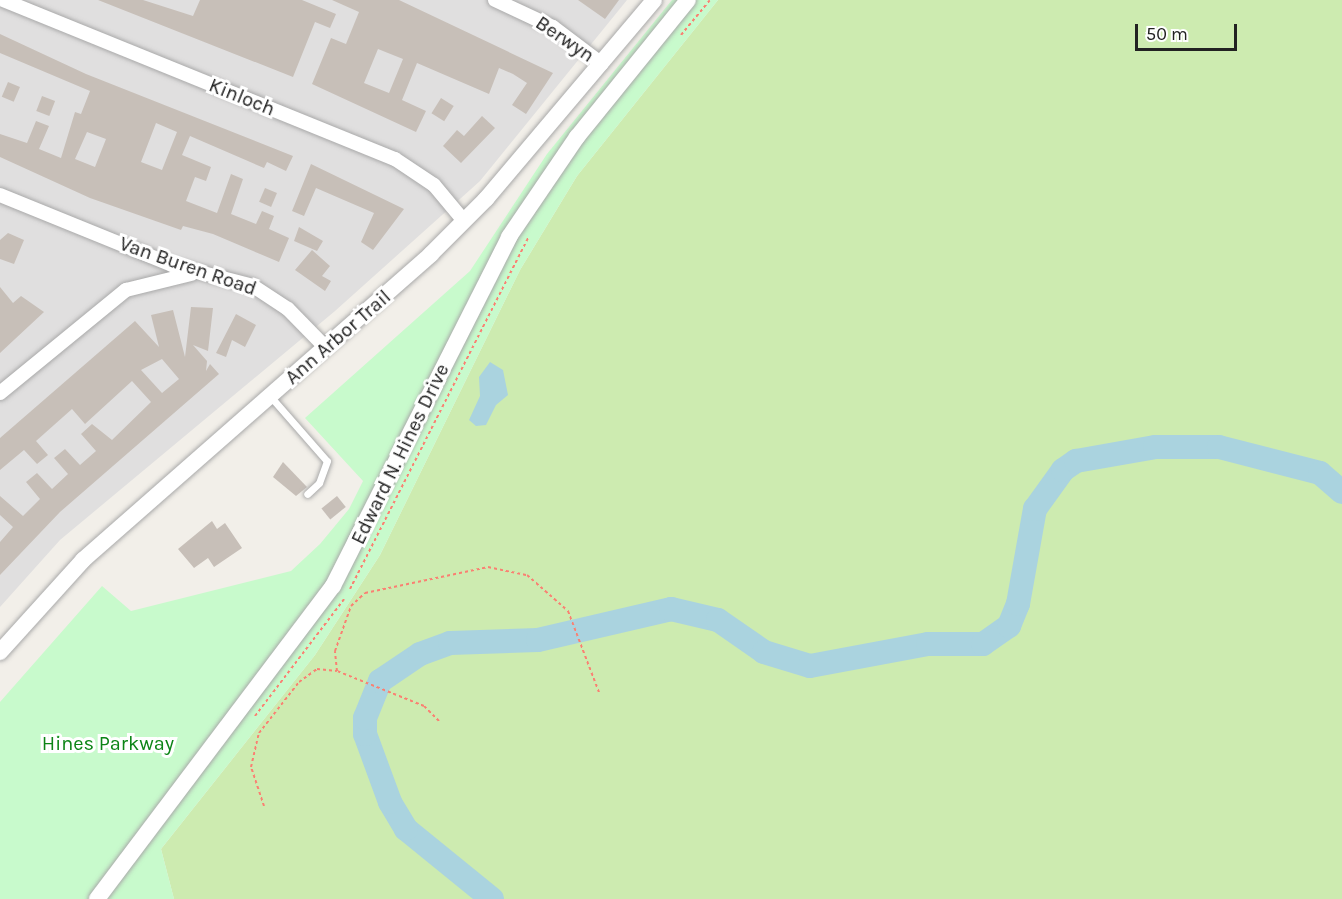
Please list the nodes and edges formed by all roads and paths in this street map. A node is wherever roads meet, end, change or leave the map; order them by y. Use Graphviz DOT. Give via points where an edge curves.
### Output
graph roads {
  1 [pos="3,0"];
  2 [pos="495,0"];
  3 [pos="654,0"];
  4 [pos="688,0"];
  5 [pos="602,64"];
  6 [pos="0,195"];
  7 [pos="464,221"];
  8 [pos="205,273"];
  9 [pos="326,348"];
  10 [pos="0,393"];
  11 [pos="270,396"];
  12 [pos="307,494"];
  13 [pos="0,652"];
  14 [pos="337,671"];
  15 [pos="599,692"];
  16 [pos="439,721"];
  17 [pos="264,806"];
  18 [pos="97,899"];
  1 -- 7 [label="street, Kinloch" via="395,159 440,191"];
  2 -- 5 [label="street, Berwyn" via="553,27"];
  3 -- 5 [label="street, Ann Arbor Trail"];
  4 -- 18 [label="street, Edward N. Hines Drive" via="577,137 509,237 333,586"];
  5 -- 7 [label="street, Ann Arbor Trail"];
  6 -- 8 [label="street, Van Buren Road" via="172,265"];
  7 -- 9 [label="street, Ann Arbor Trail"];
  8 -- 9 [label="street, Van Buren Road" via="237,279 270,295"];
  8 -- 10 [label="street" via="166,276 126,290"];
  9 -- 11 [label="street, Ann Arbor Trail"];
  11 -- 12 [label="lane" via="327,461 319,483"];
  11 -- 13 [label="street, Ann Arbor Trail" via="83,560"];
  14 -- 15 [label="path" via="335,651 351,606 365,593 488,567 527,575 568,611"];
  14 -- 16 [label="path" via="424,706"];
  14 -- 17 [label="path" via="317,669 299,682 259,733 251,767"];
}
